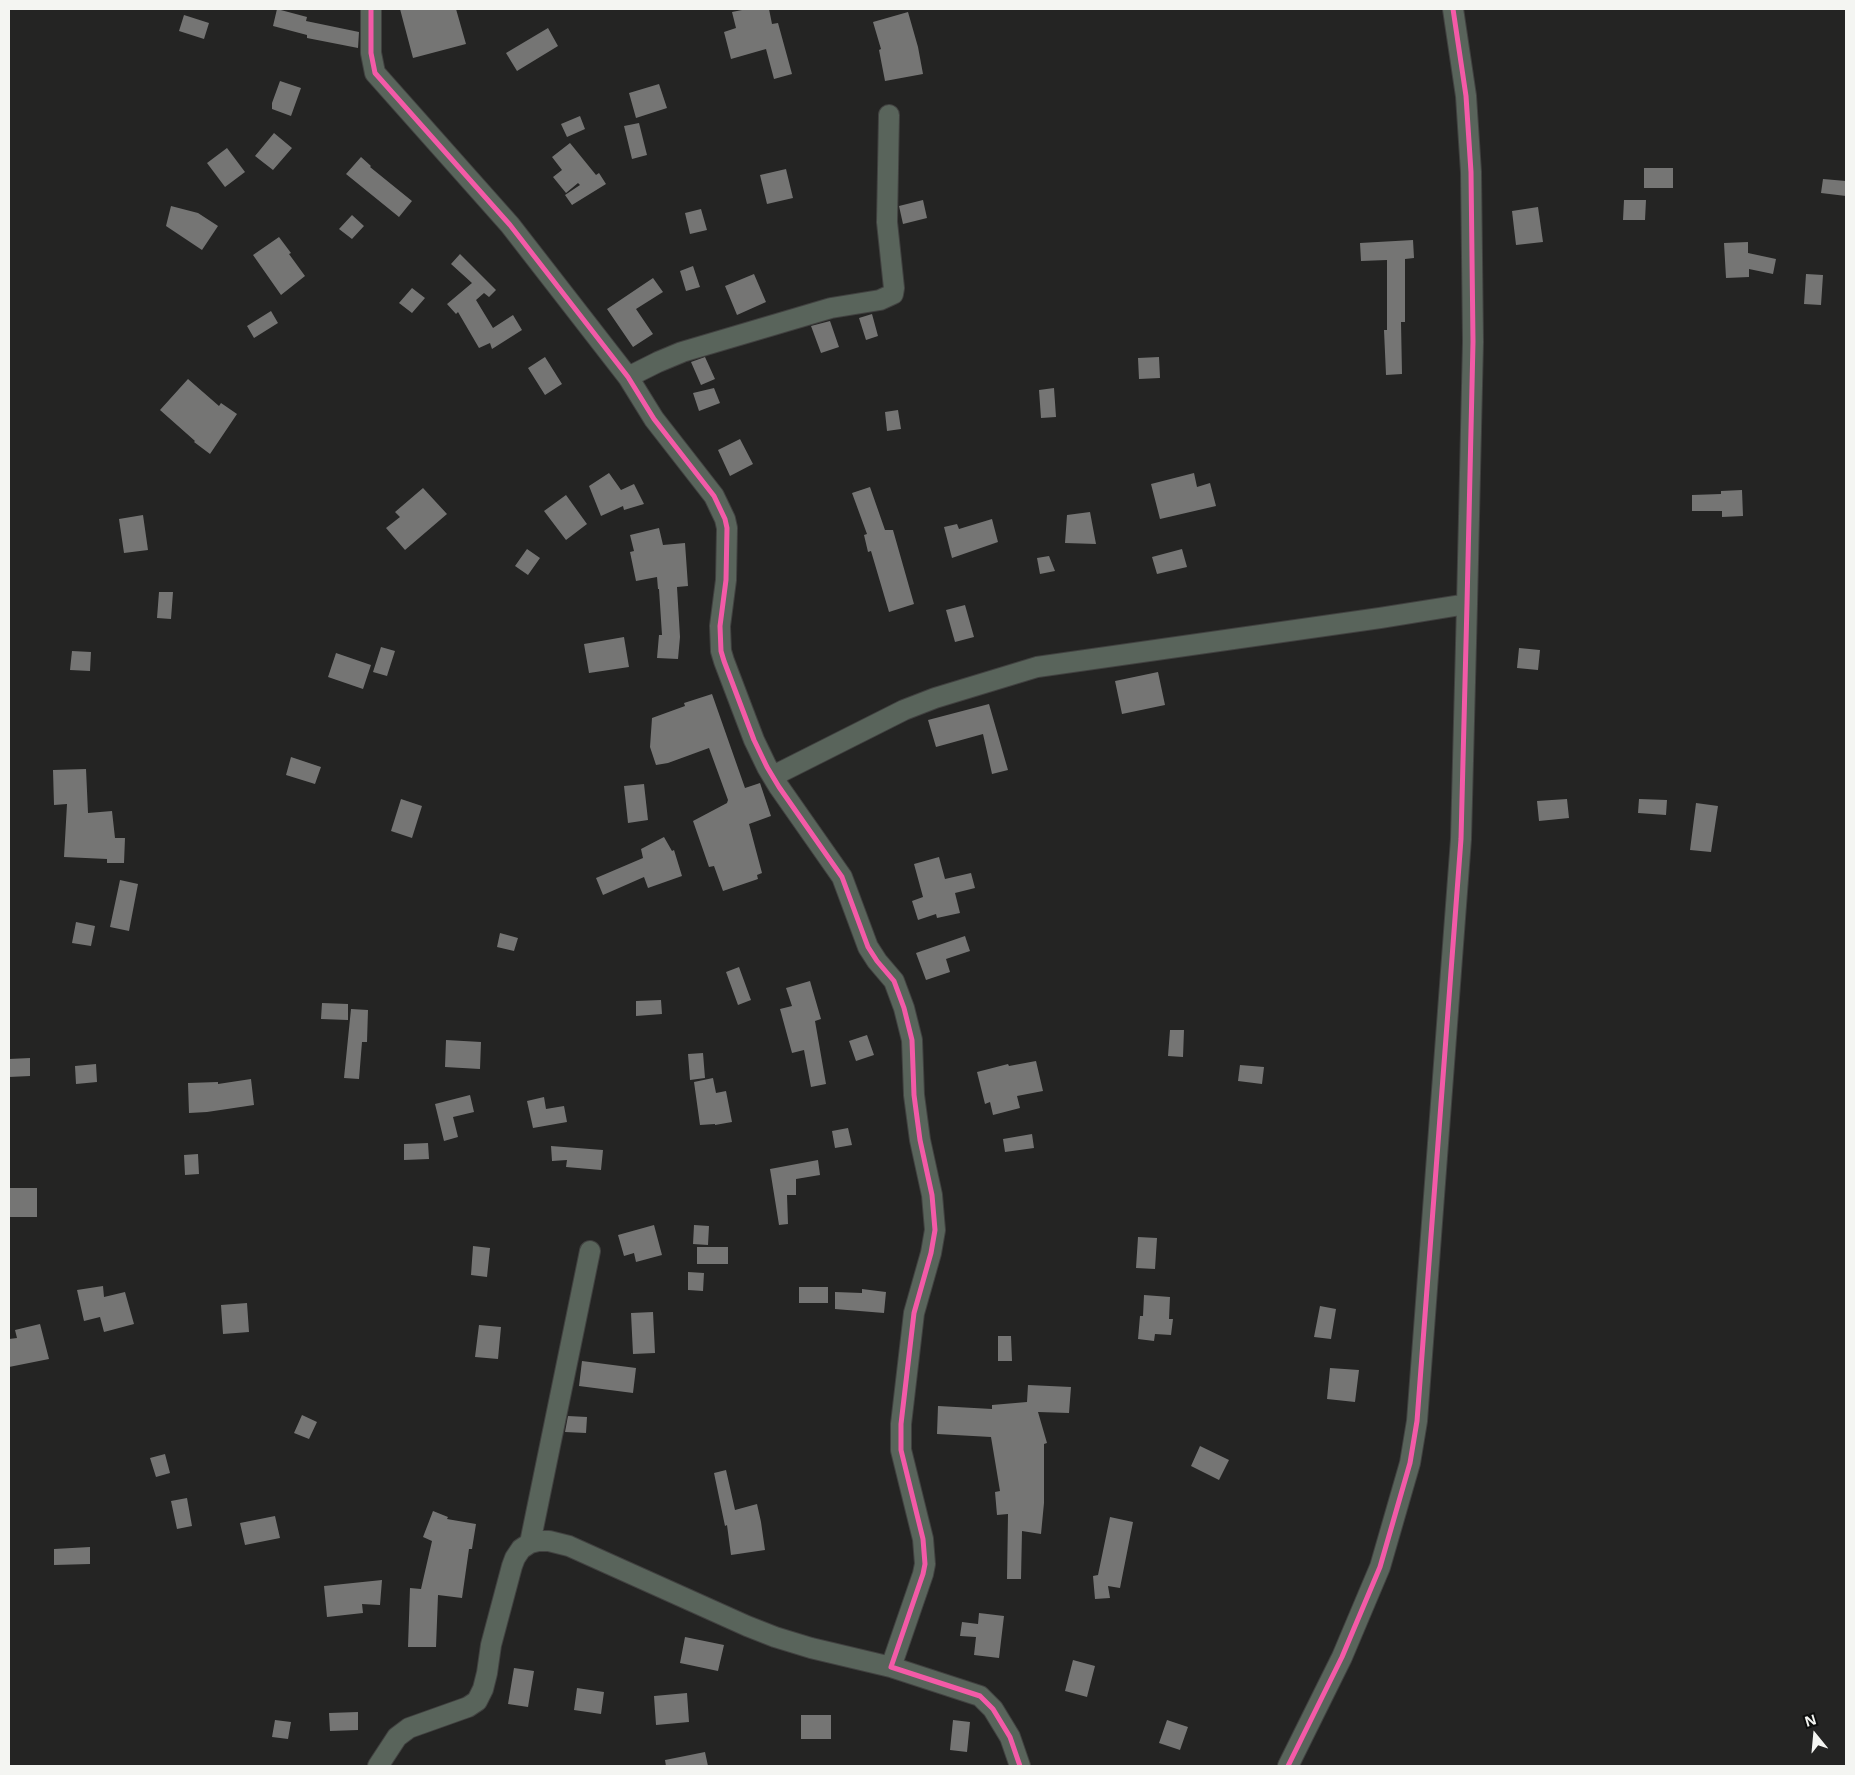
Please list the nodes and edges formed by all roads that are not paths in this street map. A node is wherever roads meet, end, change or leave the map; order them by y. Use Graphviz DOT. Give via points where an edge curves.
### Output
graph roads {
  1 [pos="371,9"];
  2 [pos="1453,9"];
  3 [pos="889,115"];
  4 [pos="628,377"];
  5 [pos="1468,604"];
  6 [pos="773,776"];
  7 [pos="590,1251"];
  8 [pos="530,1543"];
  9 [pos="891,1668"];
  10 [pos="378,1766"];
  11 [pos="1020,1766"];
  12 [pos="1288,1766"];
  1 -- 4 [label="street" via="371,53 375,72 510,225"];
  2 -- 5 [label="street" via="1466,96 1471,172 1473,342"];
  3 -- 4 [label="street" via="887,222 893,294 880,300 831,308 682,352"];
  4 -- 6 [label="street" via="654,419 714,496 725,519 726,580 720,626 721,650 754,740"];
  5 -- 6 [label="street" via="1038,667 904,710"];
  5 -- 12 [label="street" via="1461,839 1413,1446 1380,1567 1342,1657"];
  6 -- 9 [label="street" via="842,877 868,946 894,981 912,1040 914,1095 935,1230 914,1313 900,1424 901,1450 923,1539 925,1564"];
  7 -- 8 [label="street"];
  8 -- 9 [label="street" via="549,1541 569,1546 747,1626 811,1648"];
  8 -- 10 [label="street" via="521,1549 512,1566 491,1644 483,1689 477,1700 468,1707 409,1728 391,1745"];
  9 -- 11 [label="street" via="980,1696 993,1709 1010,1737"];
}
